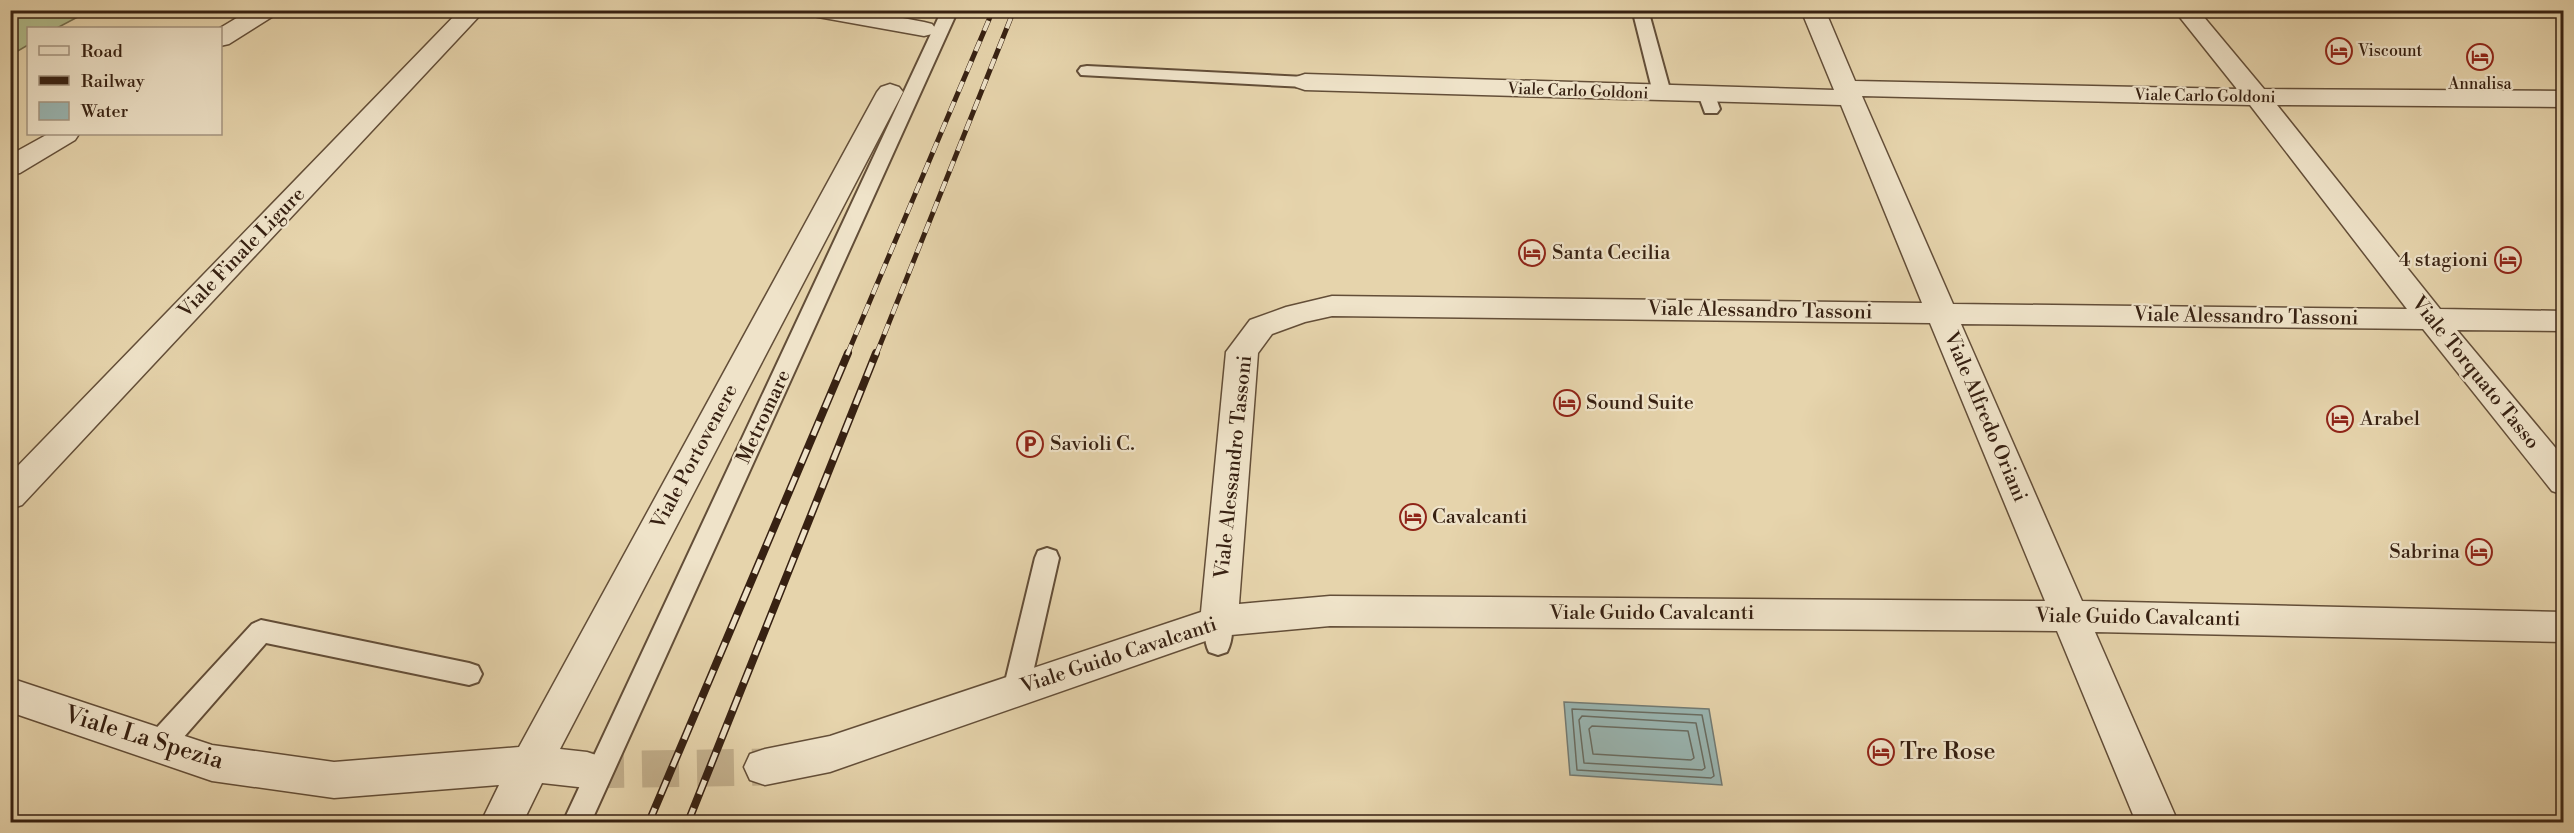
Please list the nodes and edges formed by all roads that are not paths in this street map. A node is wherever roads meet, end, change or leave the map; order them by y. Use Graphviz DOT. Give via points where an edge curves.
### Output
graph roads {
  1 [pos="267,10"];
  2 [pos="474,10"];
  3 [pos="818,10"];
  4 [pos="950,10"];
  5 [pos="1814,10"];
  6 [pos="2185,10"];
  7 [pos="1641,13"];
  8 [pos="924,29"];
  9 [pos="222,38"];
  10 [pos="1087,71"];
  11 [pos="1305,82"];
  12 [pos="890,92"];
  13 [pos="1662,93"];
  14 [pos="1849,93"];
  15 [pos="2258,97"];
  16 [pos="2564,99"];
  17 [pos="64,135"];
  18 [pos="10,167"];
  19 [pos="1941,313"];
  20 [pos="2431,319"];
  21 [pos="2564,321"];
  22 [pos="2564,482"];
  23 [pos="10,496"];
  24 [pos="1047,558"];
  25 [pos="2070,616"];
  26 [pos="2564,627"];
  27 [pos="1218,633"];
  28 [pos="469,674"];
  29 [pos="1016,690"];
  30 [pos="10,695"];
  31 [pos="159,745"];
  32 [pos="531,764"];
  33 [pos="765,767"];
  34 [pos="587,770"];
  35 [pos="502,822"];
  36 [pos="577,822"];
  37 [pos="2157,822"];
  1 -- 9 [label="street"];
  2 -- 23 [label="street, Viale Finale Ligure"];
  3 -- 8 [label="street"];
  4 -- 36 [label="lane, Metromare"];
  5 -- 14 [label="street, Viale Alfredo Oriani"];
  6 -- 15 [label="street, Viale Torquato Tasso"];
  7 -- 13 [label="lane"];
  10 -- 11 [label="lane"];
  11 -- 13 [label="street, Viale Carlo Goldoni"];
  12 -- 32 [label="street, Viale Portovenere"];
  13 -- 14 [label="street, Viale Carlo Goldoni" via="1709,102"];
  14 -- 15 [label="street, Viale Carlo Goldoni"];
  14 -- 19 [label="street, Viale Alfredo Oriani"];
  15 -- 16 [label="street, Viale Carlo Goldoni"];
  15 -- 20 [label="street, Viale Torquato Tasso"];
  17 -- 18 [label="street"];
  19 -- 20 [label="street, Viale Alessandro Tassoni"];
  19 -- 25 [label="street, Viale Alfredo Oriani"];
  19 -- 27 [label="street, Viale Alessandro Tassoni" via="1332,306 1261,327 1242,352"];
  20 -- 21 [label="street, Viale Alessandro Tassoni"];
  20 -- 22 [label="street, Viale Torquato Tasso"];
  24 -- 29 [label="lane"];
  25 -- 26 [label="street, Viale Guido Cavalcanti"];
  25 -- 27 [label="street, Viale Guido Cavalcanti" via="1330,611"];
  25 -- 37 [label="street, Viale Alfredo Oriani"];
  27 -- 29 [label="street, Viale Guido Cavalcanti"];
  28 -- 31 [label="lane" via="261,631"];
  29 -- 33 [label="street, Viale Guido Cavalcanti" via="830,754"];
  30 -- 31 [label="street, Viale La Spezia"];
  31 -- 32 [label="street, Viale La Spezia" via="212,763 334,780"];
  32 -- 34 [label="street, Viale La Spezia"];
  32 -- 35 [label="street, Viale Portovenere"];
}
